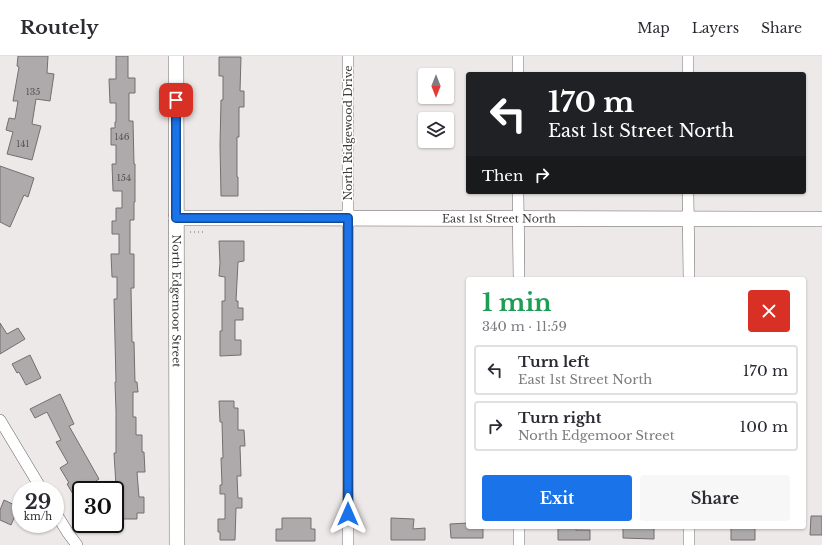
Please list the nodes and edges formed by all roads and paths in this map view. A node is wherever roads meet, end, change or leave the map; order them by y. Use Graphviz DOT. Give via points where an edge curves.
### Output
graph roads {
  1 [pos="176,56"];
  2 [pos="348,56"];
  3 [pos="518,56"];
  4 [pos="688,56"];
  5 [pos="518,72"];
  6 [pos="688,72"];
  7 [pos="518,194"];
  8 [pos="688,194"];
  9 [pos="176,218"];
  10 [pos="348,218"];
  11 [pos="518,218"];
  12 [pos="688,218"];
  13 [pos="822,219"];
  14 [pos="518,277"];
  15 [pos="689,277"];
  16 [pos="0,420"];
  17 [pos="37,481"];
  18 [pos="64,527"];
  19 [pos="519,529"];
  20 [pos="689,529"];
  21 [pos="77,545"];
  22 [pos="177,545"];
  23 [pos="348,545"];
  24 [pos="519,545"];
  25 [pos="689,545"];
  1 -- 9 [label="street, North Edgemoor Street"];
  2 -- 10 [label="street, North Ridgewood Drive"];
  3 -- 5 [label="street"];
  4 -- 6 [label="street"];
  7 -- 11 [label="street"];
  8 -- 12 [label="street"];
  9 -- 10 [label="street, East 1st Street North"];
  9 -- 22 [label="street, North Edgemoor Street"];
  10 -- 11 [label="street, East 1st Street North"];
  10 -- 23 [label="street, North Ridgewood Drive"];
  11 -- 12 [label="street, East 1st Street North"];
  11 -- 14 [label="street"];
  12 -- 13 [label="street, East 1st Street North"];
  12 -- 15 [label="street"];
  16 -- 17 [label="street"];
  18 -- 21 [label="street"];
  19 -- 24 [label="street"];
  20 -- 25 [label="street"];
}
